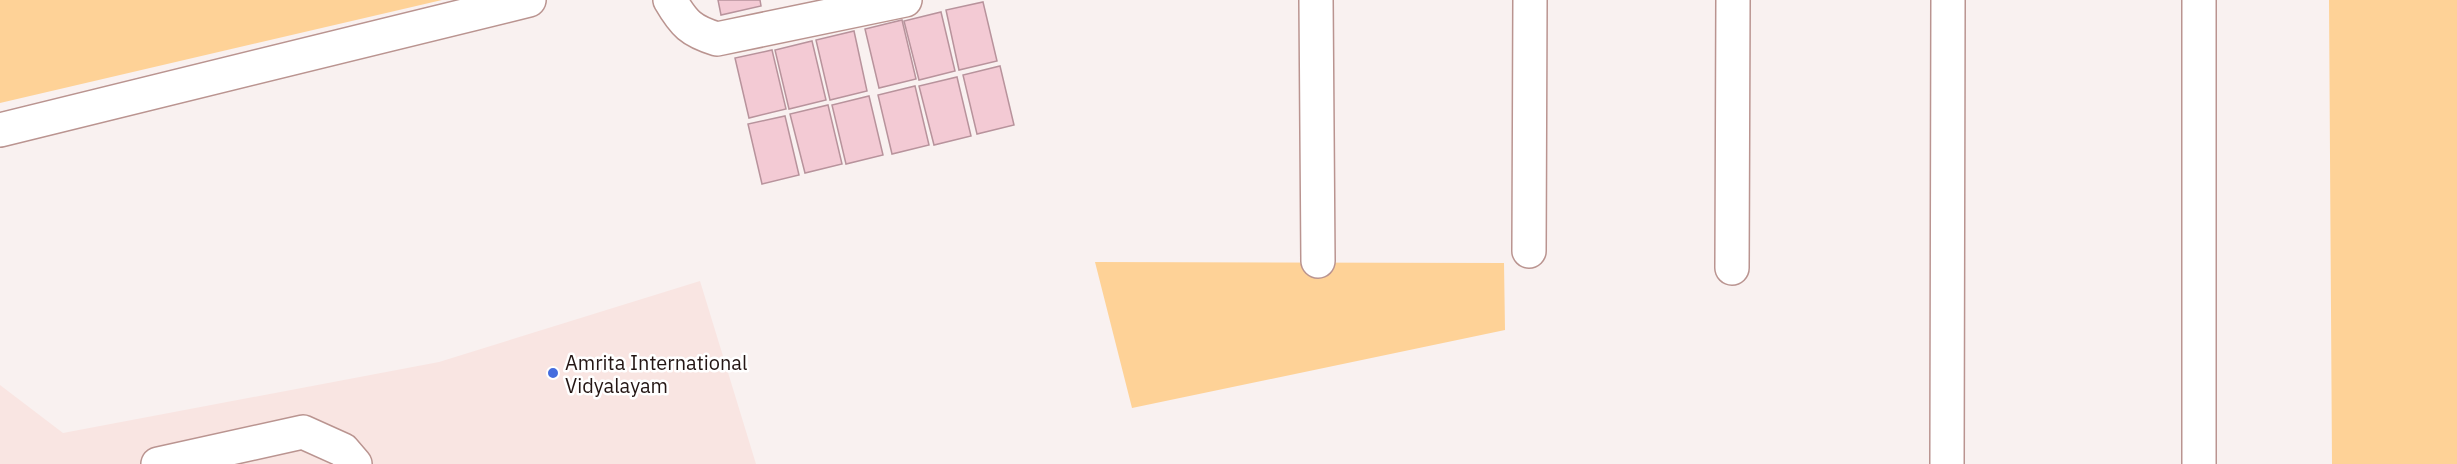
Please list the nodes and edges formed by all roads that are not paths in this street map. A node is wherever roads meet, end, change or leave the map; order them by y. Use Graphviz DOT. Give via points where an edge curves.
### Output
graph roads {
  1 [pos="529,0"];
  2 [pos="670,0"];
  3 [pos="905,0"];
  4 [pos="1316,0"];
  5 [pos="1530,0"];
  6 [pos="1733,0"];
  7 [pos="1948,0"];
  8 [pos="2199,0"];
  9 [pos="0,130"];
  10 [pos="1529,251"];
  11 [pos="1318,261"];
  12 [pos="1732,268"];
  13 [pos="158,464"];
  14 [pos="355,464"];
  15 [pos="1947,464"];
  16 [pos="2199,464"];
  1 -- 9 [label="street"];
  2 -- 3 [label="street" via="695,33 717,39"];
  4 -- 11 [label="street"];
  5 -- 10 [label="street"];
  6 -- 12 [label="street"];
  7 -- 15 [label="street"];
  8 -- 16 [label="street"];
  13 -- 14 [label="street" via="303,432 344,450"];
}
